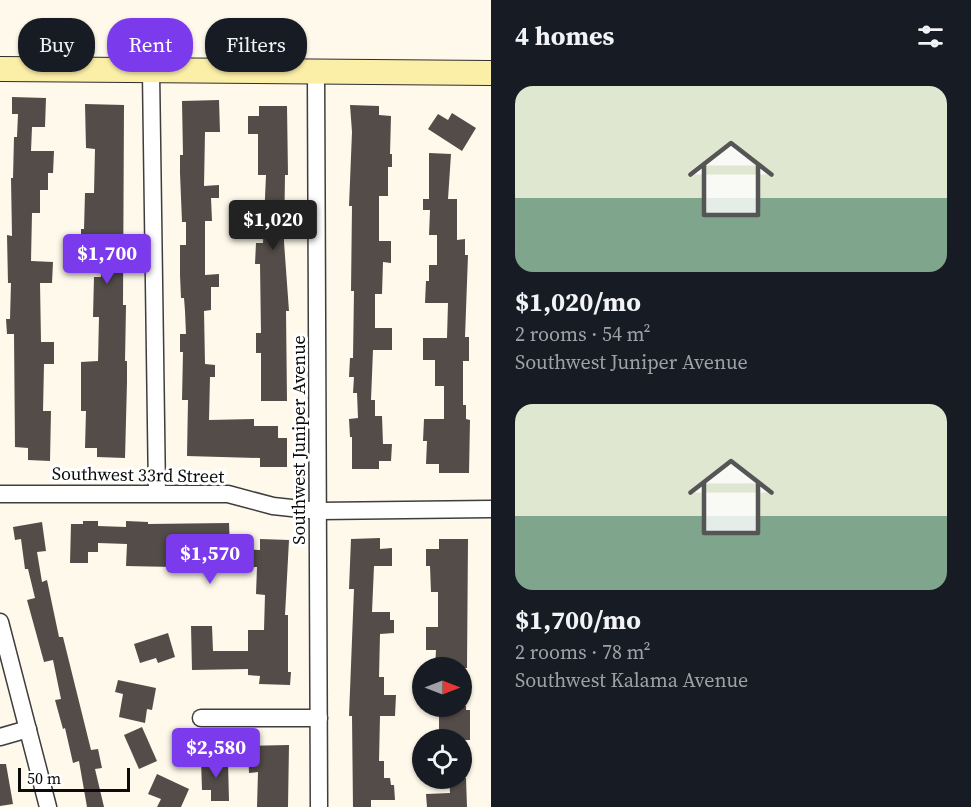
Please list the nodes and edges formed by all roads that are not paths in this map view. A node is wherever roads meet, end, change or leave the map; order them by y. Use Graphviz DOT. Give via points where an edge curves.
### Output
graph roads {
  1 [pos="0,69"];
  2 [pos="107,71"];
  3 [pos="151,72"];
  4 [pos="316,73"];
  5 [pos="491,74"];
  6 [pos="157,493"];
  7 [pos="0,494"];
  8 [pos="491,509"];
  9 [pos="319,510"];
  10 [pos="0,622"];
  11 [pos="201,718"];
  12 [pos="319,718"];
  13 [pos="28,729"];
  14 [pos="0,737"];
  15 [pos="48,807"];
  16 [pos="319,807"];
  1 -- 2 [label="street"];
  3 -- 4 [label="street"];
  3 -- 6 [label="street"];
  4 -- 5 [label="street"];
  4 -- 9 [label="street, Southwest Juniper Avenue"];
  6 -- 7 [label="street, Southwest 33rd Street"];
  6 -- 9 [label="street, Southwest 33rd Street" via="228,494 273,506"];
  8 -- 9 [label="street, Southwest 33rd Street"];
  9 -- 12 [label="street, Southwest Juniper Avenue"];
  10 -- 13 [label="street"];
  11 -- 12 [label="street"];
  12 -- 16 [label="street, Southwest Juniper Avenue"];
  13 -- 14 [label="street"];
  13 -- 15 [label="street"];
}
